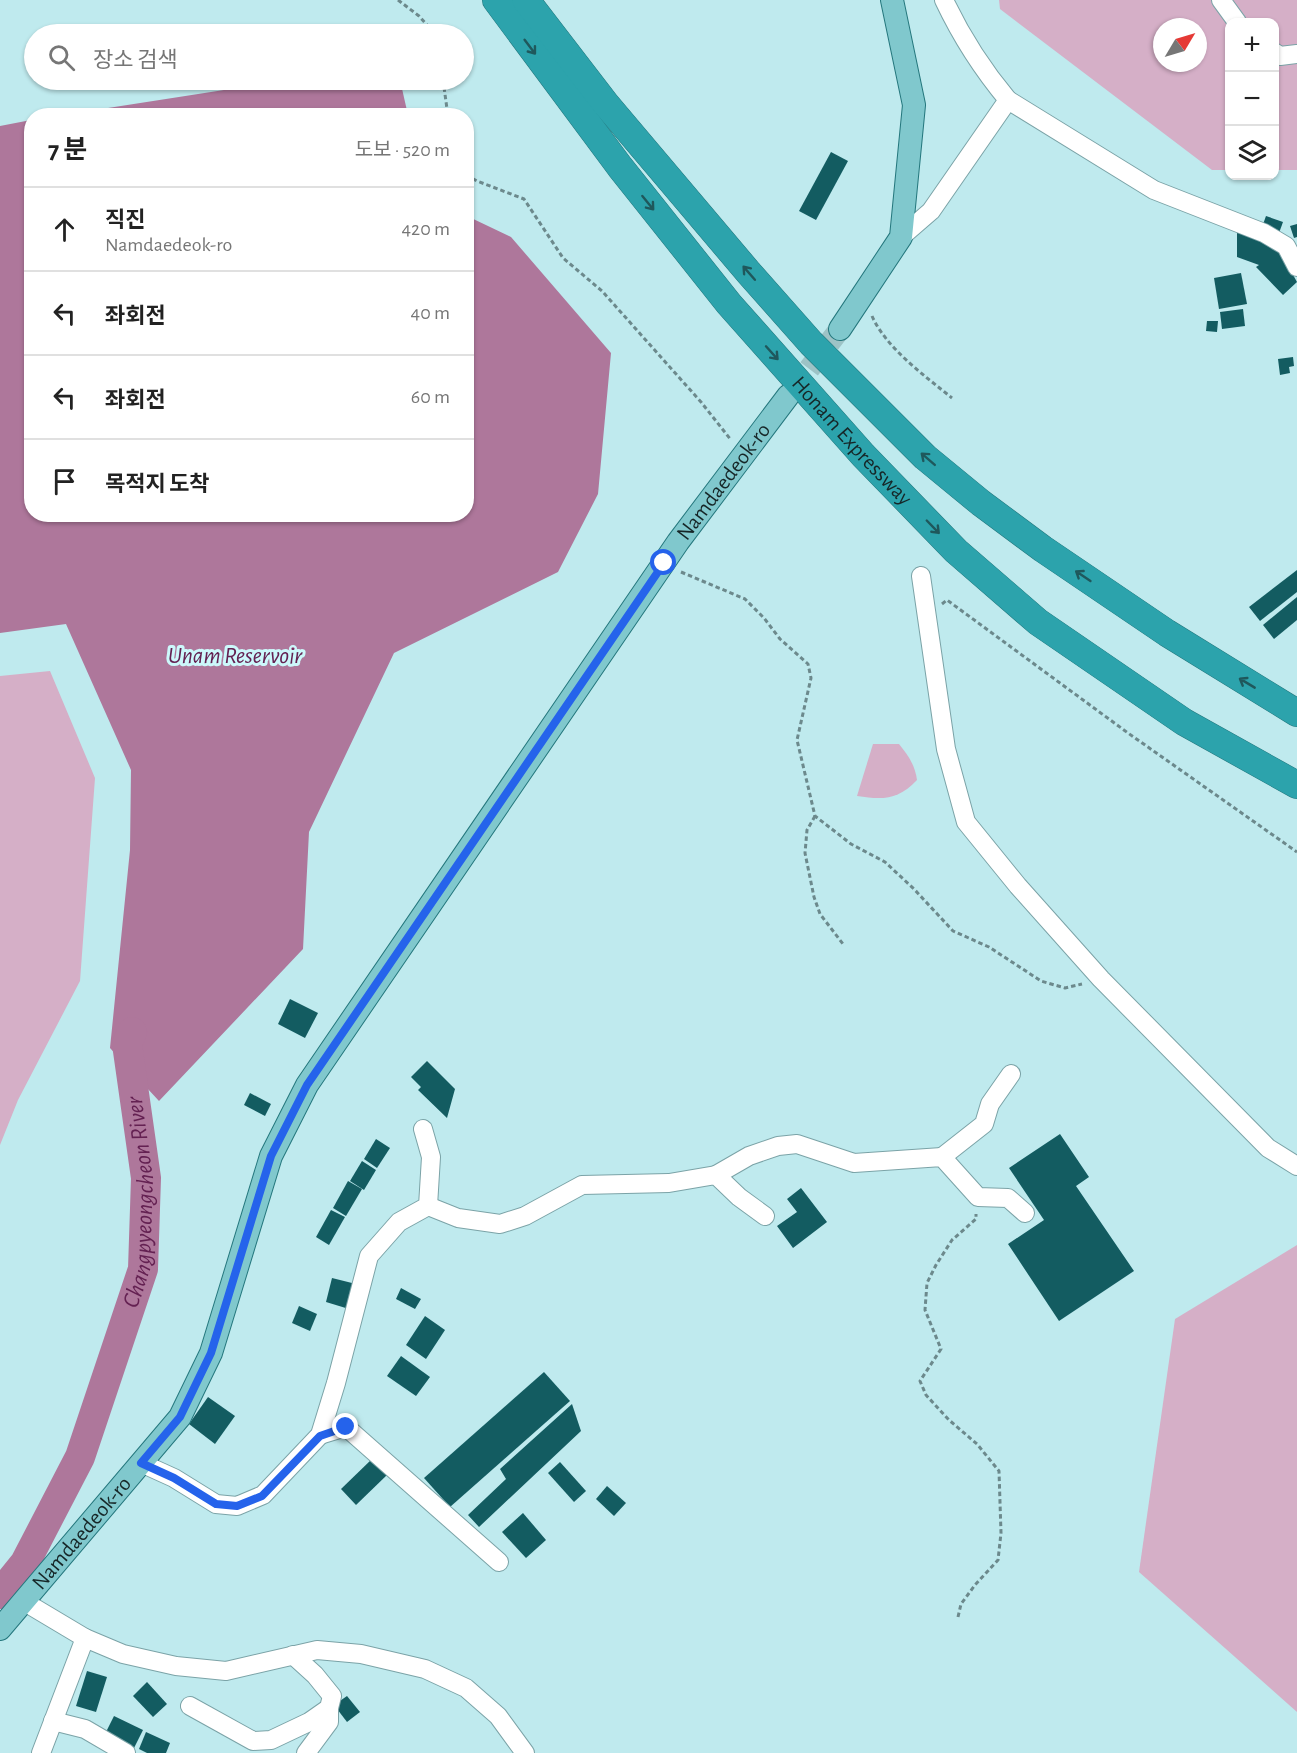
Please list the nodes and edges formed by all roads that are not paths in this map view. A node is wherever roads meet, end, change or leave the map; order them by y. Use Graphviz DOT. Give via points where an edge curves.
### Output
graph roads {
  1 [pos="495,0"];
  2 [pos="526,0"];
  3 [pos="891,0"];
  4 [pos="944,0"];
  5 [pos="1221,0"];
  6 [pos="1234,18"];
  7 [pos="1297,54"];
  8 [pos="1279,55"];
  9 [pos="1008,100"];
  10 [pos="901,237"];
  11 [pos="1297,267"];
  12 [pos="840,329"];
  13 [pos="788,396"];
  14 [pos="921,576"];
  15 [pos="1297,713"];
  16 [pos="1297,785"];
  17 [pos="1011,1074"];
  18 [pos="423,1129"];
  19 [pos="942,1157"];
  20 [pos="1297,1166"];
  21 [pos="716,1174"];
  22 [pos="428,1206"];
  23 [pos="1025,1213"];
  24 [pos="765,1216"];
  25 [pos="320,1436"];
  26 [pos="141,1463"];
  27 [pos="499,1562"];
  28 [pos="23,1601"];
  29 [pos="0,1629"];
  30 [pos="85,1638"];
  31 [pos="293,1655"];
  32 [pos="190,1706"];
  33 [pos="329,1708"];
  34 [pos="53,1721"];
  35 [pos="41,1753"];
  36 [pos="126,1753"];
  37 [pos="306,1753"];
  38 [pos="525,1753"];
  1 -- 16 [label="highway, Honam Expressway, one-way" via="729,304 863,455 956,551 1038,622 1184,722"];
  15 -- 2 [label="highway, Honam Expressway, one-way" via="1167,633 1043,549 925,457 828,360 749,273 606,104"];
  3 -- 10 [label="main road" via="914,105"];
  4 -- 9 [label="street" via="958,30"];
  5 -- 6 [label="street"];
  7 -- 8 [label="street"];
  9 -- 10 [label="street" via="931,211"];
  9 -- 11 [label="street" via="1154,189 1264,233 1286,246"];
  10 -- 12 [label="main road"];
  13 -- 26 [label="main road, Namdaedeok-ro" via="664,563 307,1085 271,1156 211,1353 180,1417"];
  14 -- 20 [label="street" via="946,748 966,822 1101,980 1268,1148"];
  17 -- 19 [label="street" via="990,1104 984,1124"];
  18 -- 22 [label="street" via="431,1157"];
  19 -- 21 [label="street" via="854,1163 797,1144 749,1156"];
  19 -- 23 [label="street" via="978,1197 1008,1198"];
  21 -- 22 [label="street" via="669,1183 582,1185 525,1216 500,1224 458,1218"];
  21 -- 24 [label="street"];
  22 -- 25 [label="street" via="399,1222 369,1256"];
  25 -- 26 [label="street" via="262,1496 237,1506 216,1504"];
  25 -- 27 [label="street" via="346,1427"];
  26 -- 28 [label="main road, Namdaedeok-ro"];
  28 -- 29 [label="main road, Namdaedeok-ro"];
  28 -- 30 [label="street"];
  30 -- 31 [label="street" via="123,1654 176,1666 226,1671"];
  30 -- 34 [label="street"];
  31 -- 33 [label="street" via="332,1696"];
  31 -- 38 [label="street" via="317,1650 350,1653 425,1669 466,1688 498,1716"];
  32 -- 33 [label="street" via="253,1741 271,1740"];
  33 -- 37 [label="street" via="329,1722"];
  34 -- 35 [label="street"];
  34 -- 36 [label="street" via="85,1729"];
}
